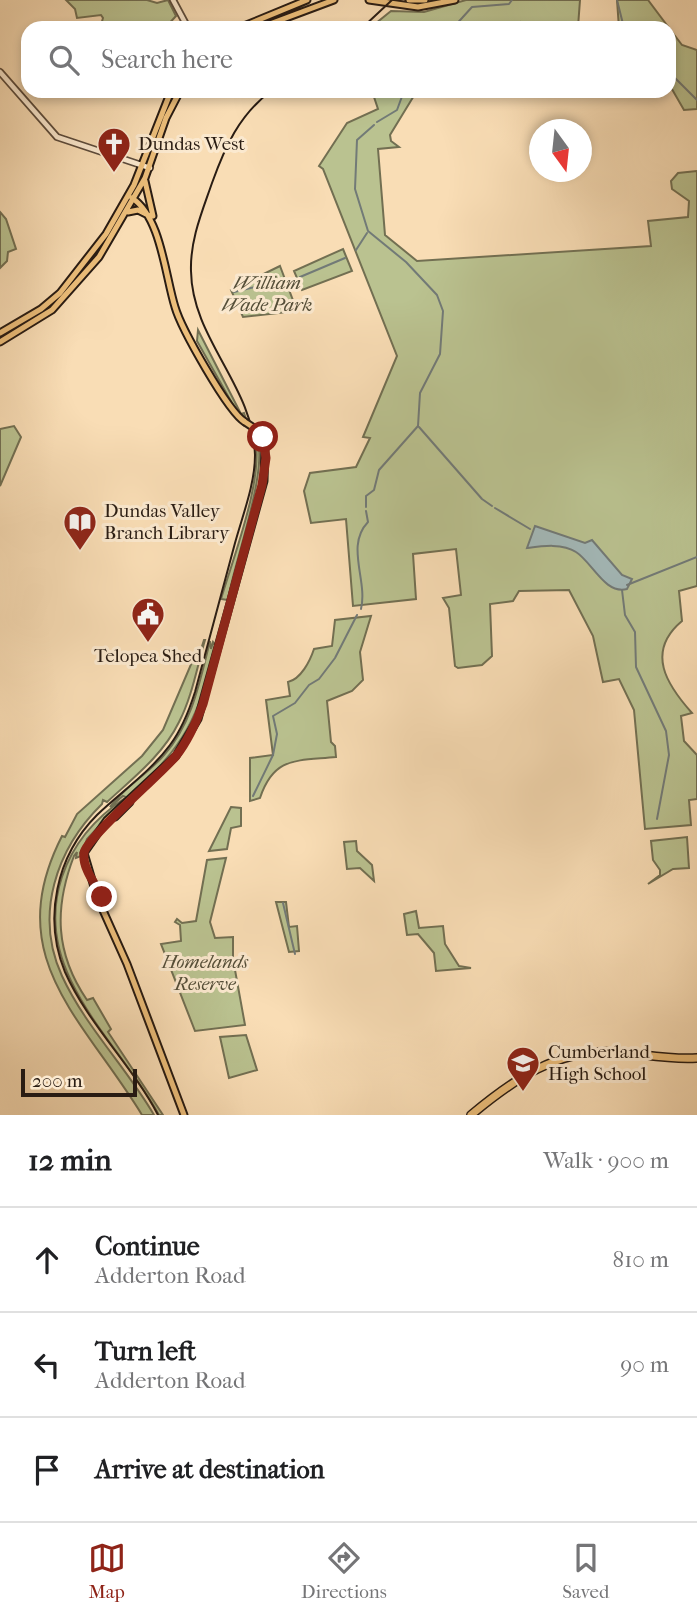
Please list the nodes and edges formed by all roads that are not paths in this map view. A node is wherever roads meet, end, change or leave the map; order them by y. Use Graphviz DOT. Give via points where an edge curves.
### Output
graph roads {
  1 [pos="173,0"];
  2 [pos="307,0"];
  3 [pos="334,0"];
  4 [pos="369,0"];
  5 [pos="409,0"];
  6 [pos="425,0"];
  7 [pos="455,0"];
  8 [pos="184,21"];
  9 [pos="257,21"];
  10 [pos="278,21"];
  11 [pos="0,72"];
  12 [pos="21,96"];
  13 [pos="23,98"];
  14 [pos="168,98"];
  15 [pos="176,98"];
  16 [pos="125,160"];
  17 [pos="142,165"];
  18 [pos="149,168"];
  19 [pos="145,178"];
  20 [pos="136,180"];
  21 [pos="132,198"];
  22 [pos="128,212"];
  23 [pos="150,216"];
  24 [pos="157,239"];
  25 [pos="0,333"];
  26 [pos="0,342"];
  27 [pos="697,1058"];
  28 [pos="184,1115"];
  29 [pos="471,1115"];
  1 -- 8 [label="street"];
  2 -- 9 [label="main road"];
  3 -- 10 [label="main road"];
  4 -- 7 [label="main road" via="418,7"];
  5 -- 6 [label="main road"];
  11 -- 12 [label="street"];
  13 -- 16 [label="street" via="55,135"];
  14 -- 17 [label="main road"];
  15 -- 18 [label="main road"];
  16 -- 17 [label="street"];
  16 -- 20 [label="street" via="135,169"];
  17 -- 18 [label="street"];
  17 -- 20 [label="main road"];
  18 -- 19 [label="main road"];
  19 -- 21 [label="main road"];
  19 -- 24 [label="main road"];
  20 -- 21 [label="main road"];
  21 -- 22 [label="main road"];
  21 -- 23 [label="main road"];
  21 -- 25 [label="main road" via="60,293"];
  22 -- 23 [label="main road" via="138,210"];
  22 -- 26 [label="main road" via="99,257 58,304"];
  23 -- 24 [label="main road"];
  24 -- 28 [label="main road, bridge" via="177,314 231,409 257,430 265,444 264,481 203,704 183,746 121,806 84,853"];
  27 -- 29 [label="highway" via="613,1052 570,1056 516,1079"];
}
